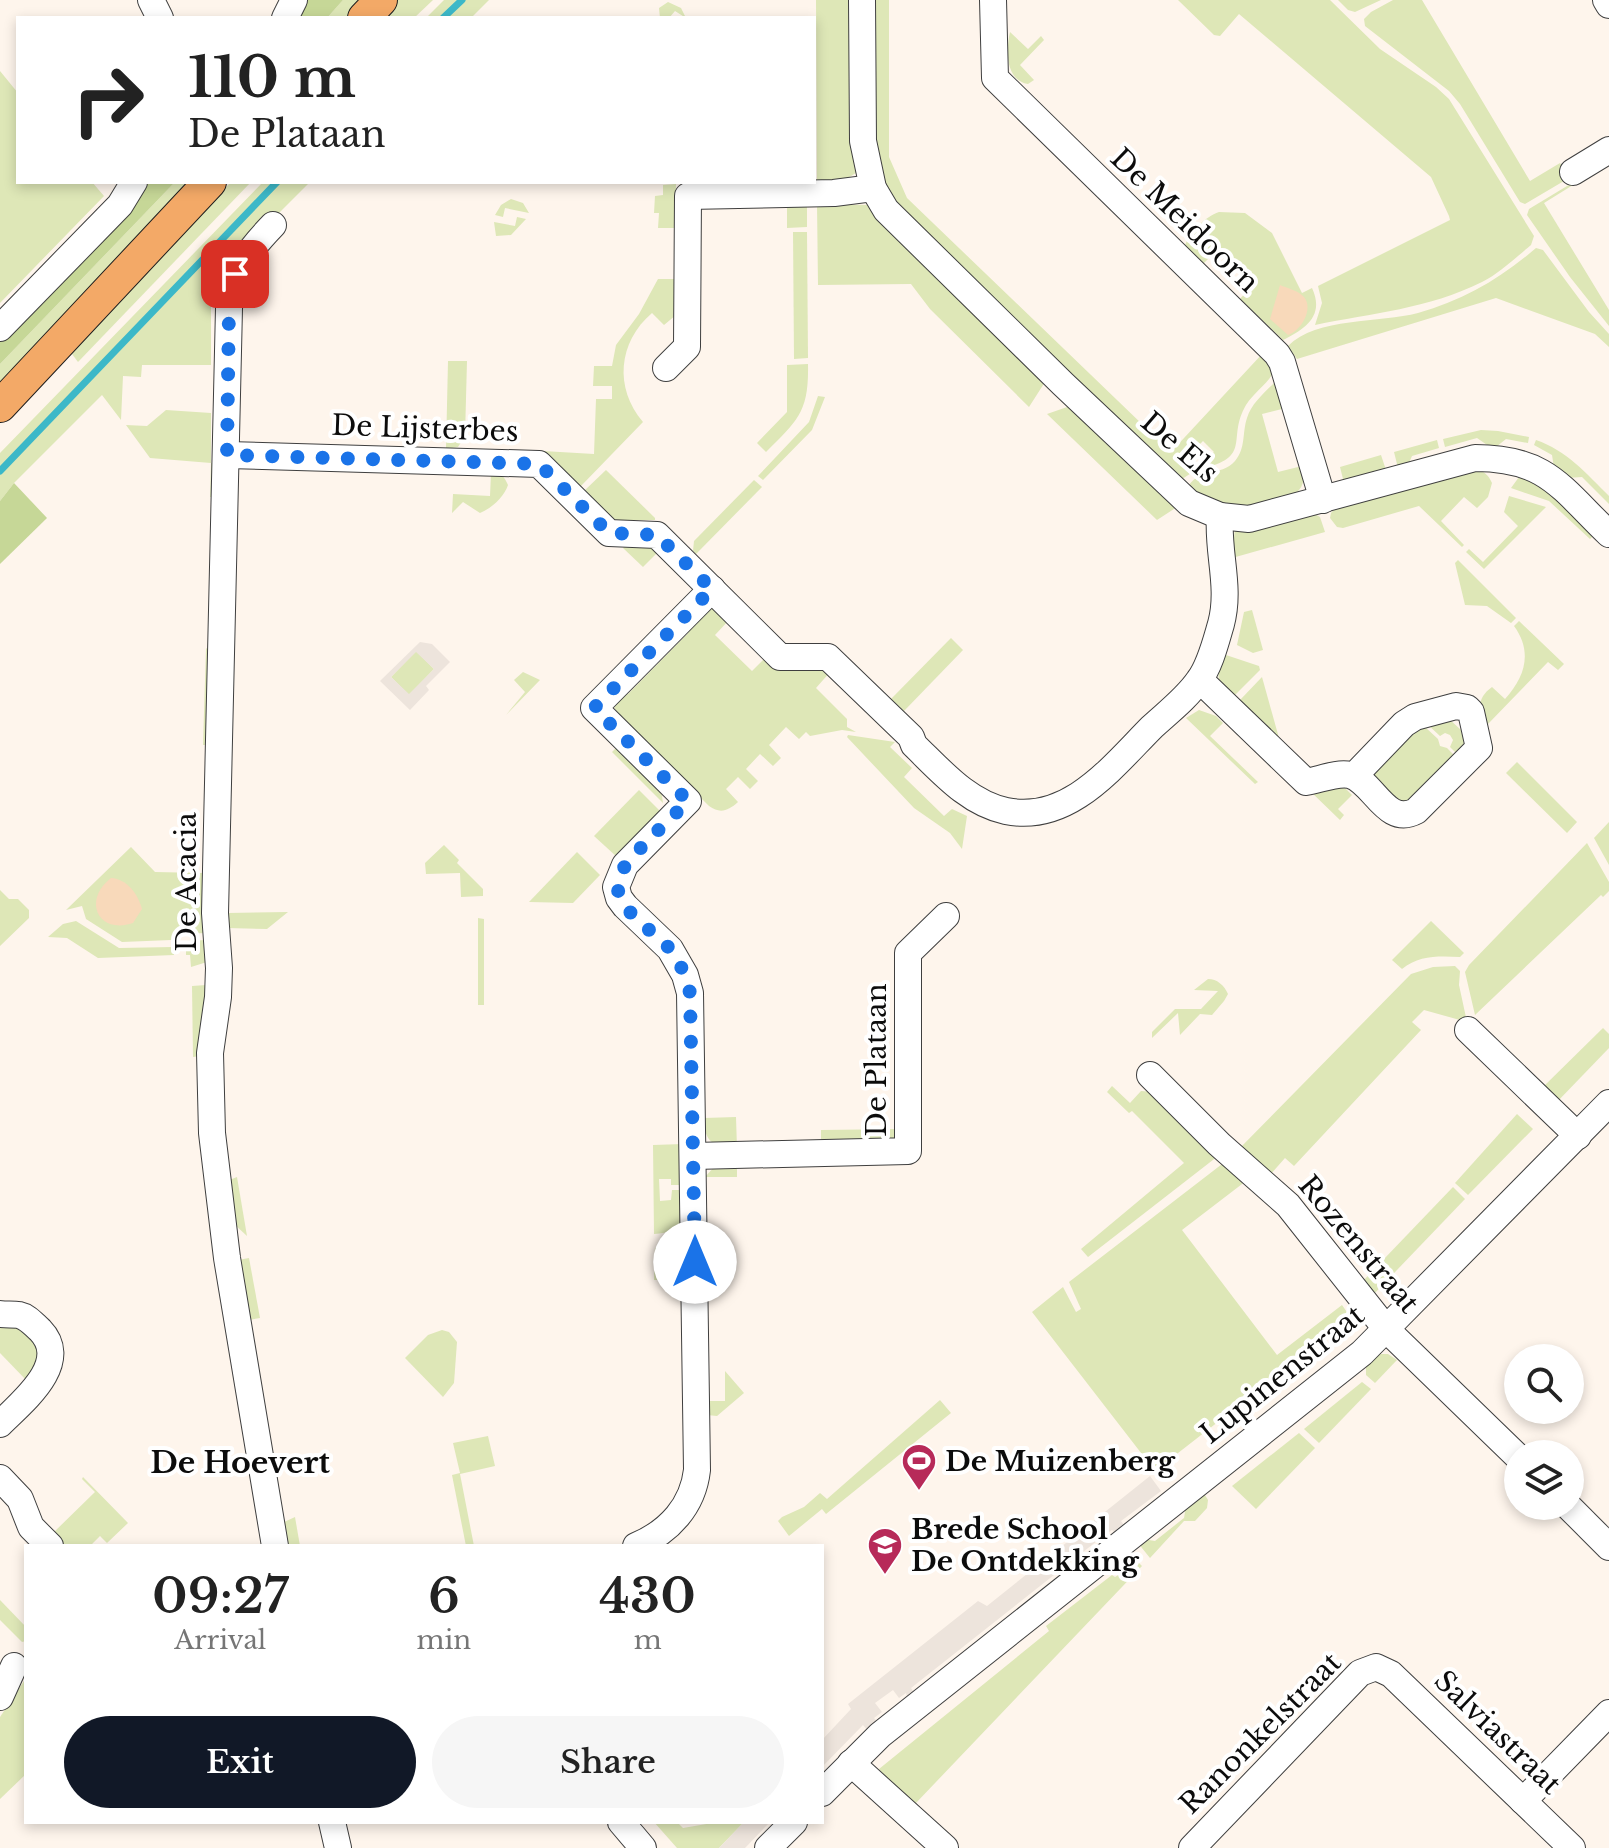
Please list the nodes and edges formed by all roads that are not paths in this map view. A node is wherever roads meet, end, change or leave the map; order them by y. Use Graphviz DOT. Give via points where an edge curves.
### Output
graph roads {
  1 [pos="381,0"];
  2 [pos="862,0"];
  3 [pos="993,0"];
  4 [pos="366,16"];
  5 [pos="1609,150"];
  6 [pos="1573,172"];
  7 [pos="133,184"];
  8 [pos="208,184"];
  9 [pos="873,188"];
  10 [pos="273,225"];
  11 [pos="0,328"];
  12 [pos="666,368"];
  13 [pos="0,406"];
  14 [pos="227,455"];
  15 [pos="1323,500"];
  16 [pos="1220,516"];
  17 [pos="1609,534"];
  18 [pos="712,589"];
  19 [pos="1200,680"];
  20 [pos="1354,776"];
  21 [pos="946,916"];
  22 [pos="1468,1030"];
  23 [pos="1150,1075"];
  24 [pos="1609,1103"];
  25 [pos="1578,1136"];
  26 [pos="694,1156"];
  27 [pos="0,1314"];
  28 [pos="1387,1330"];
  29 [pos="0,1424"];
  30 [pos="1504,1443"];
  31 [pos="0,1478"];
  32 [pos="1582,1520"];
  33 [pos="48,1544"];
  34 [pos="275,1544"];
  35 [pos="641,1544"];
  36 [pos="1609,1547"];
  37 [pos="13,1660"];
  38 [pos="1376,1667"];
  39 [pos="0,1697"];
  40 [pos="1609,1713"];
  41 [pos="851,1763"];
  42 [pos="824,1791"];
  43 [pos="1523,1801"];
  44 [pos="332,1824"];
  45 [pos="623,1824"];
  46 [pos="792,1824"];
  47 [pos="338,1848"];
  48 [pos="643,1848"];
  49 [pos="768,1848"];
  50 [pos="945,1848"];
  51 [pos="1192,1848"];
  52 [pos="1572,1848"];
  1 -- 4 [label="main road"];
  2 -- 9 [label="street, De Els" via="863,141"];
  3 -- 15 [label="street, De Meidoorn" via="995,78 1277,354"];
  5 -- 6 [label="street"];
  7 -- 11 [label="street" via="120,205"];
  8 -- 13 [label="main road"];
  9 -- 12 [label="street" via="688,196 687,347"];
  9 -- 16 [label="street, De Els" via="903,229 1176,491 1189,503"];
  10 -- 14 [label="street, De Acacia" via="242,261 231,287"];
  14 -- 18 [label="street, De Lijsterbes" via="539,464 609,533 657,535"];
  14 -- 34 [label="street, De Acacia" via="215,913 219,968 210,1086 220,1212"];
  15 -- 16 [label="street, De Els" via="1258,517"];
  15 -- 17 [label="street, De Els" via="1475,458 1513,460 1550,477"];
  16 -- 19 [label="street, De Lijsterbes" via="1225,603"];
  18 -- 19 [label="street, De Lijsterbes" via="780,657 828,657 954,784 975,800 1009,812 1046,810 1070,802"];
  18 -- 26 [label="street" via="594,708 688,801 625,865 616,887 625,906 670,949 685,975 690,993"];
  19 -- 20 [label="street" via="1306,782"];
  20 -- 20 [label="street" via="1398,815 1416,811 1479,748 1471,712 1456,706 1415,717"];
  21 -- 26 [label="street, De Plataan" via="908,953 908,1151"];
  22 -- 25 [label="street"];
  23 -- 28 [label="street, Rozenstraat" via="1288,1205"];
  24 -- 25 [label="street, Lupinenstraat"];
  25 -- 28 [label="street, Lupinenstraat"];
  26 -- 35 [label="street" via="696,1481 673,1521"];
  27 -- 29 [label="street" via="30,1320 45,1335 50,1359 40,1382"];
  28 -- 30 [label="street, Rozenstraat"];
  28 -- 41 [label="street, Lupinenstraat"];
  31 -- 33 [label="street"];
  32 -- 36 [label="street"];
  37 -- 39 [label="street"];
  38 -- 43 [label="street, Salviastraat" via="1391,1674"];
  38 -- 51 [label="street, Ranonkelstraat" via="1360,1673"];
  40 -- 43 [label="street"];
  41 -- 42 [label="street, Lupinenstraat"];
  41 -- 50 [label="street"];
  43 -- 52 [label="street, Salviastraat"];
  44 -- 47 [label="street"];
  45 -- 48 [label="street"];
  46 -- 49 [label="street"];
}
